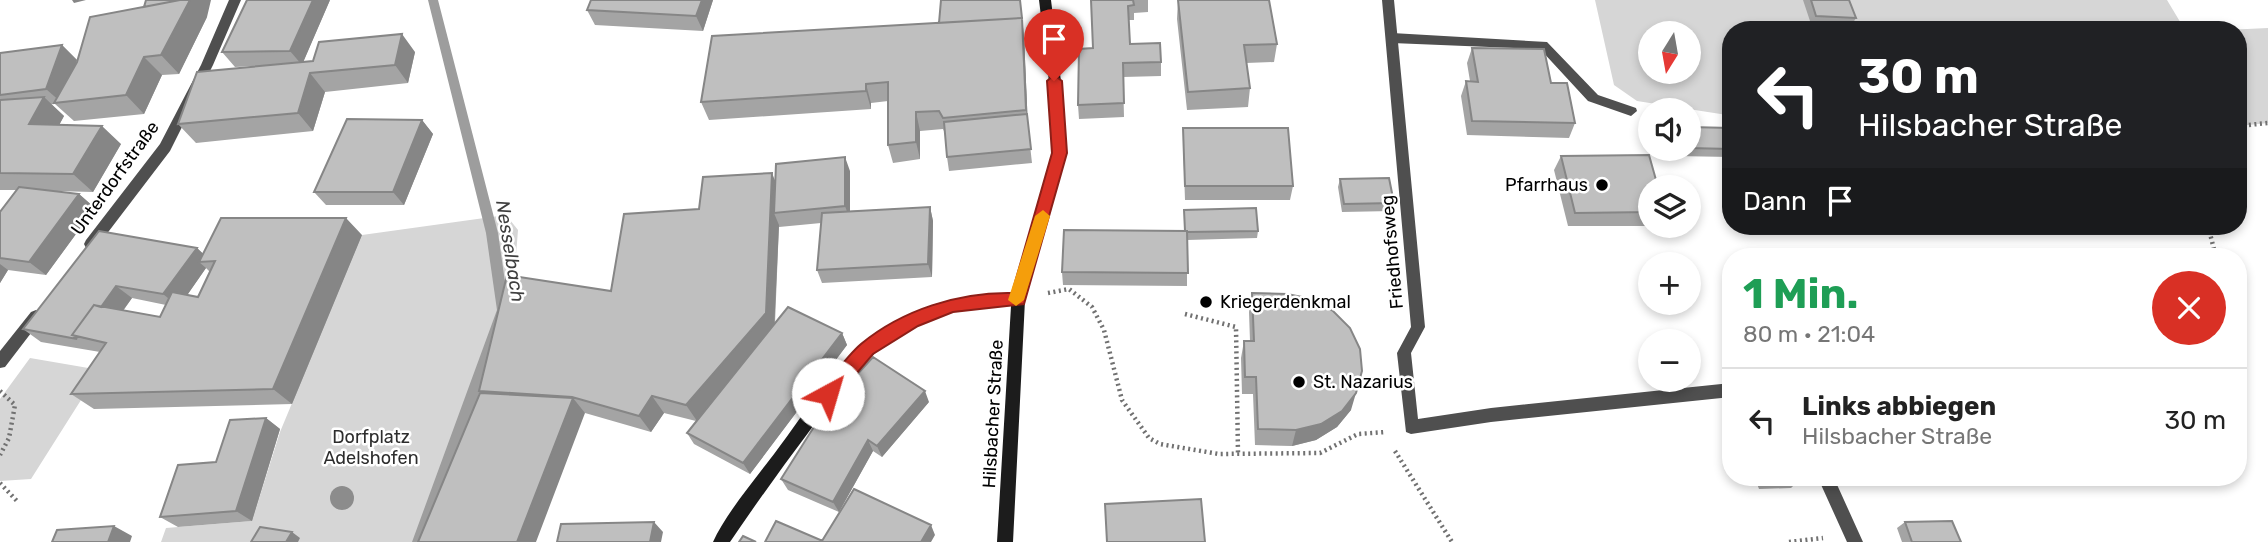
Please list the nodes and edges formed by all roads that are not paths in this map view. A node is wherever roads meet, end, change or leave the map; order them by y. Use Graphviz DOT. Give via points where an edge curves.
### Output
graph roads {
  1 [pos="235,0"];
  2 [pos="1045,0"];
  3 [pos="1388,0"];
  4 [pos="1392,38"];
  5 [pos="1630,111"];
  6 [pos="80,259"];
  7 [pos="48,300"];
  8 [pos="1018,300"];
  9 [pos="0,362"];
  10 [pos="1722,391"];
  11 [pos="1830,486"];
  12 [pos="721,542"];
  13 [pos="1005,542"];
  14 [pos="1855,542"];
  1 -- 6 [label="street, Unterdorfstraße" via="165,148"];
  2 -- 8 [label="main road, Hilsbacher Straße" via="1059,153"];
  3 -- 4 [label="street, Friedhofsweg"];
  4 -- 5 [label="street" via="1543,45 1593,98"];
  4 -- 10 [label="street, Friedhofsweg" via="1418,327 1404,353 1411,428"];
  7 -- 9 [label="street"];
  8 -- 12 [label="main road" via="952,305 912,321 867,349 755,491"];
  8 -- 13 [label="main road, Hilsbacher Straße"];
  11 -- 14 [label="street"];
}
